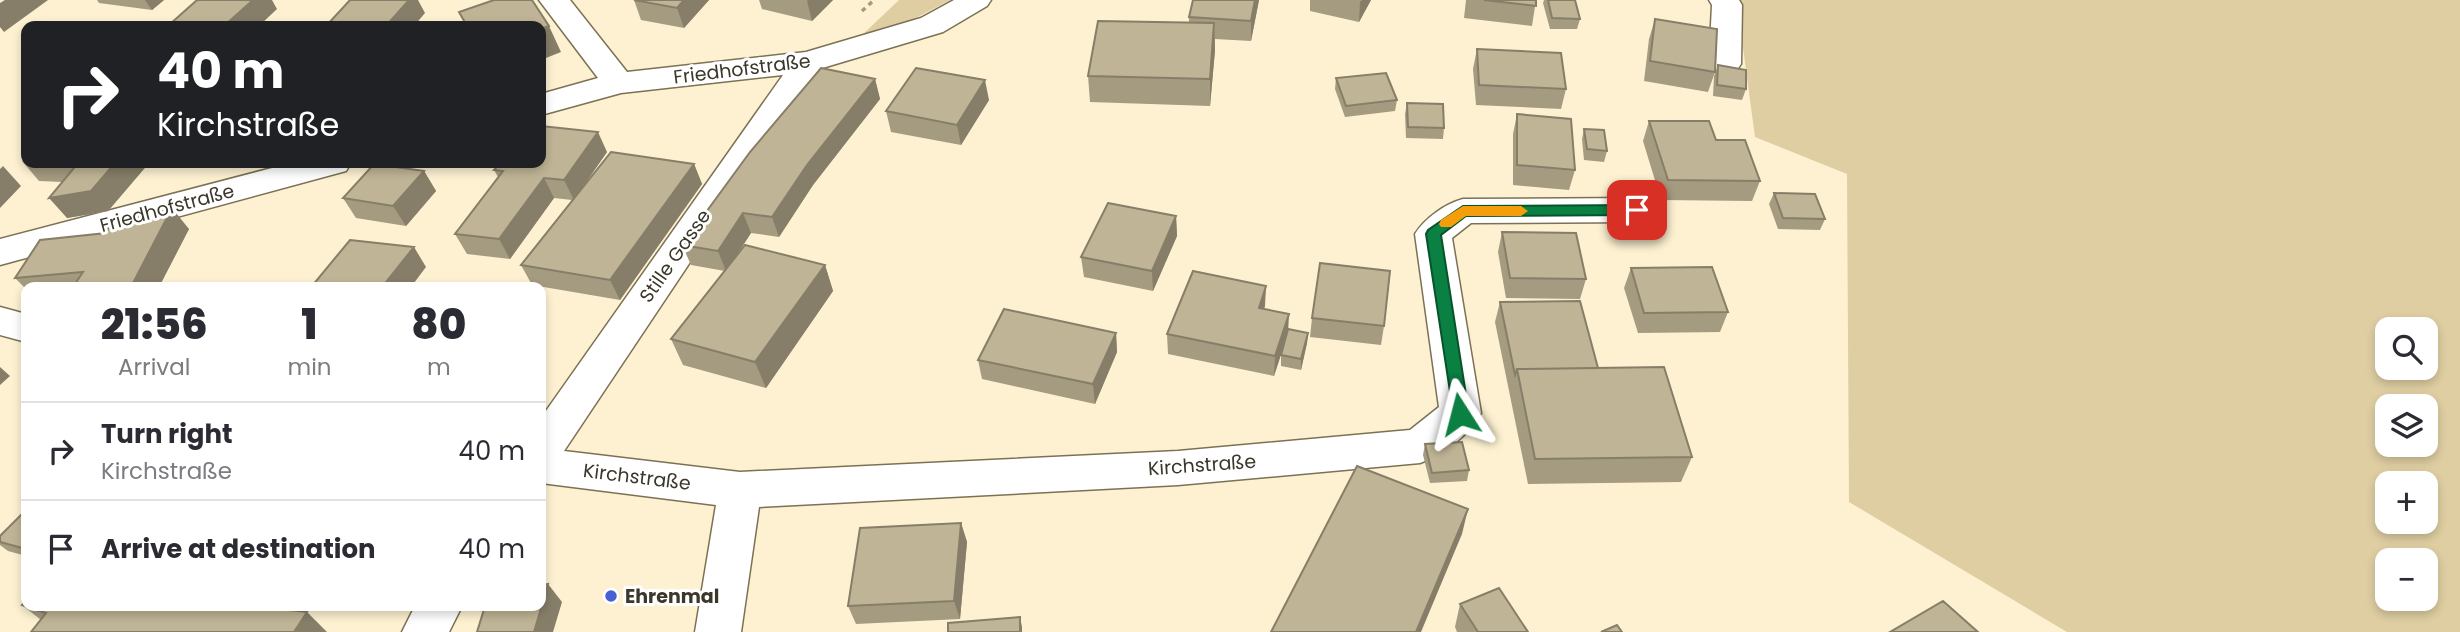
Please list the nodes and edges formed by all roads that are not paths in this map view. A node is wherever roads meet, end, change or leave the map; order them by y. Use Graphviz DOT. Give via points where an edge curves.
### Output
graph roads {
  1 [pos="554,0"];
  2 [pos="976,0"];
  3 [pos="1724,0"];
  4 [pos="808,62"];
  5 [pos="1724,64"];
  6 [pos="619,83"];
  7 [pos="546,104"];
  8 [pos="315,168"];
  9 [pos="1637,210"];
  10 [pos="0,252"];
  11 [pos="0,321"];
  12 [pos="21,327"];
  13 [pos="546,443"];
  14 [pos="546,467"];
  15 [pos="740,490"];
  16 [pos="436,611"];
  17 [pos="425,632"];
  18 [pos="718,632"];
  1 -- 6 [label="street"];
  2 -- 4 [label="street, Friedhofstraße" via="932,25"];
  3 -- 5 [label="street"];
  4 -- 6 [label="street, Friedhofstraße"];
  4 -- 13 [label="street, Stille Gasse"];
  6 -- 7 [label="street, Friedhofstraße"];
  8 -- 10 [label="street, Friedhofstraße"];
  9 -- 15 [label="street, Kirchstraße" via="1463,211 1433,234 1460,414 1420,446 1178,468"];
  11 -- 12 [label="street"];
  14 -- 15 [label="street, Kirchstraße"];
  15 -- 18 [label="street"];
  16 -- 17 [label="street"];
}
